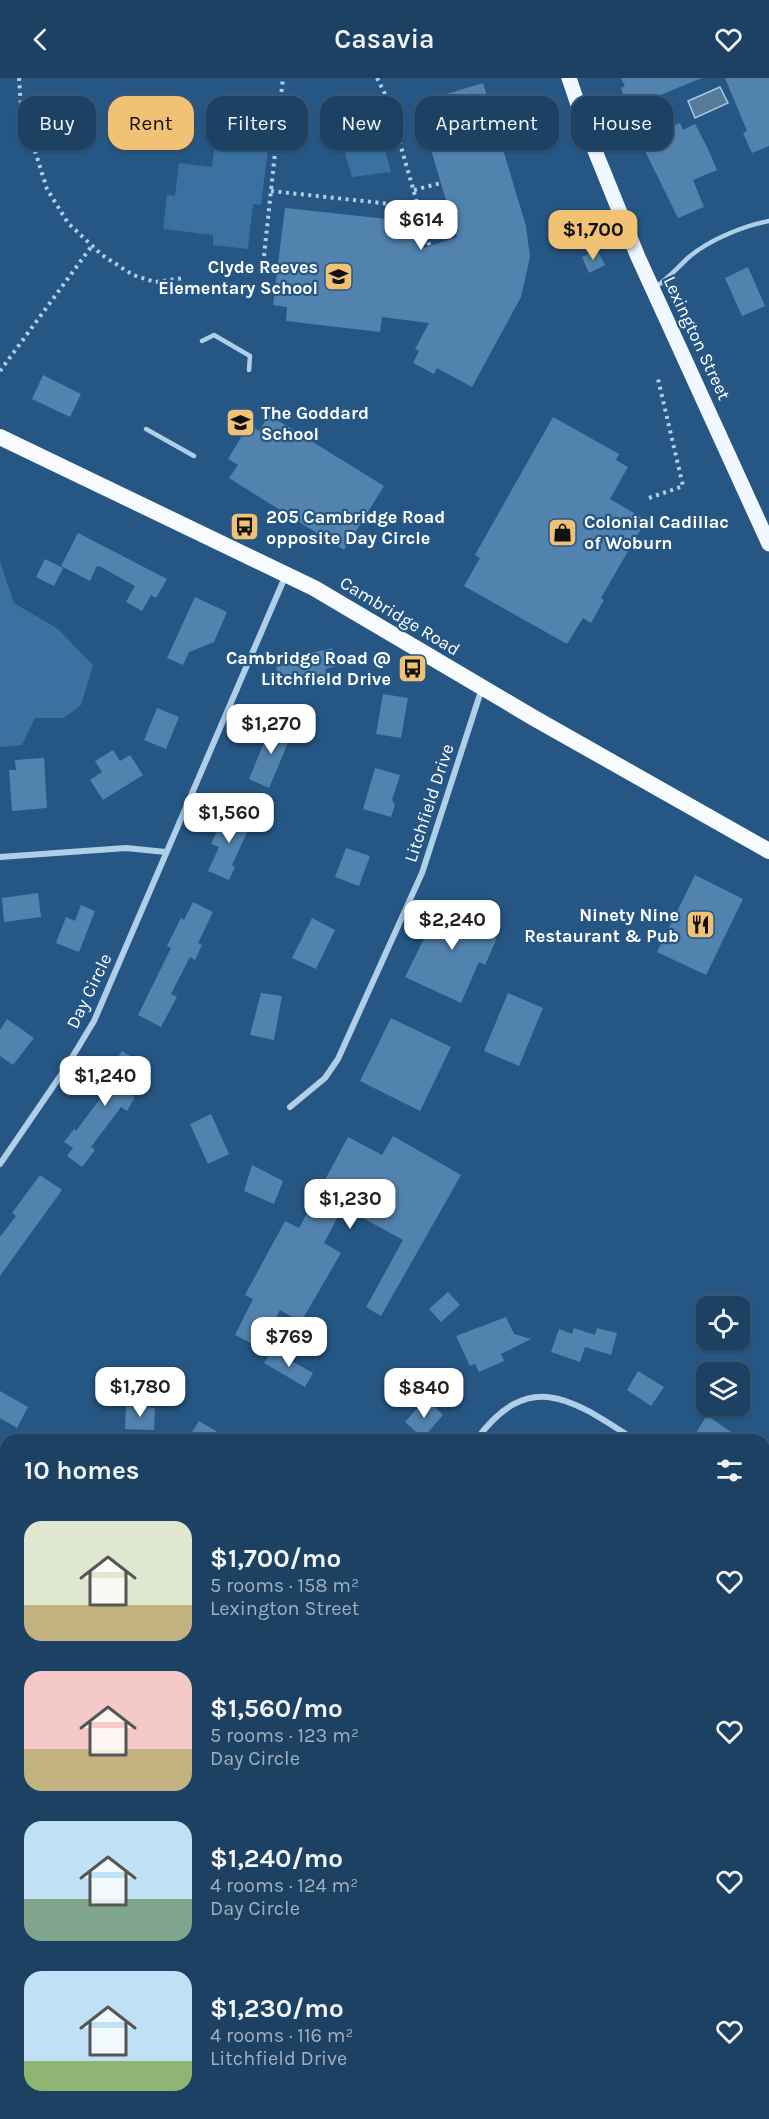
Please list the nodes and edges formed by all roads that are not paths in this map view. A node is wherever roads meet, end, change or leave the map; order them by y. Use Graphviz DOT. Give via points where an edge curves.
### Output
graph roads {
  1 [pos="569,78"];
  2 [pos="769,221"];
  3 [pos="652,289"];
  4 [pos="202,341"];
  5 [pos="249,369"];
  6 [pos="146,429"];
  7 [pos="0,437"];
  8 [pos="194,456"];
  9 [pos="769,544"];
  10 [pos="286,573"];
  11 [pos="482,688"];
  12 [pos="764,846"];
  13 [pos="166,852"];
  14 [pos="0,857"];
  15 [pos="290,1107"];
  16 [pos="0,1164"];
  17 [pos="481,1434"];
  18 [pos="625,1434"];
  1 -- 3 [label="main road, Lexington Street"];
  2 -- 3 [label="lane" via="738,231 691,256"];
  3 -- 9 [label="main road, Lexington Street"];
  4 -- 5 [label="lane" via="214,335 250,356"];
  6 -- 8 [label="lane"];
  7 -- 10 [label="highway, Cambridge Road"];
  10 -- 11 [label="highway, Cambridge Road"];
  10 -- 13 [label="street, Day Circle"];
  11 -- 12 [label="highway, Cambridge Road"];
  11 -- 15 [label="street, Litchfield Drive" via="422,873 338,1059 325,1078"];
  13 -- 14 [label="street" via="126,848"];
  13 -- 16 [label="street, Day Circle" via="94,1021"];
  17 -- 18 [label="street" via="515,1402 547,1397 582,1407"];
}
